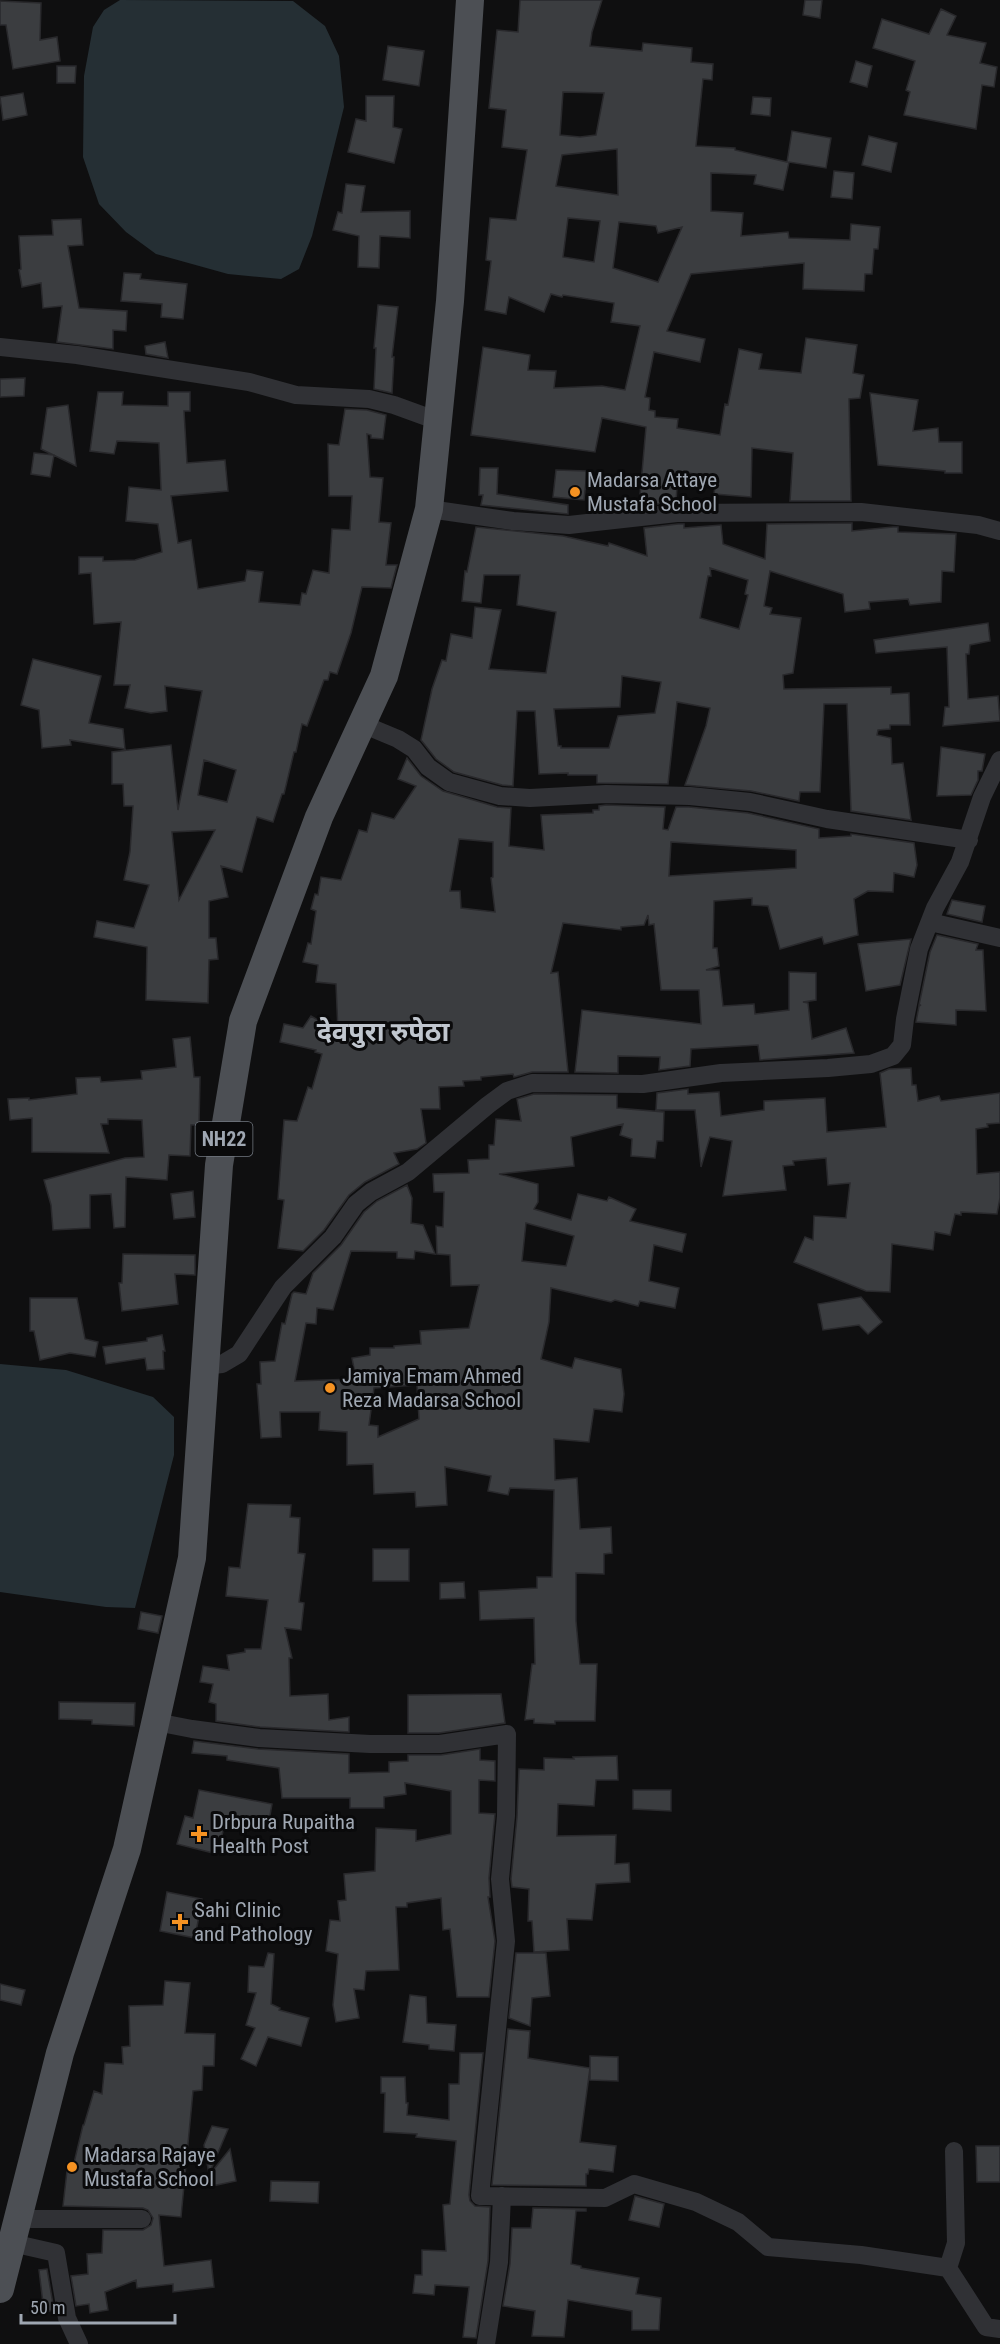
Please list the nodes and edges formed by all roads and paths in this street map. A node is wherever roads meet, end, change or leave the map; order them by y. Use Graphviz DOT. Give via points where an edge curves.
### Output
graph roads {
  1 [pos="470,0"];
  2 [pos="0,347"];
  3 [pos="438,421"];
  4 [pos="429,509"];
  5 [pos="1000,531"];
  6 [pos="362,724"];
  7 [pos="1000,760"];
  8 [pos="969,840"];
  9 [pos="930,922"];
  10 [pos="1000,938"];
  11 [pos="205,1366"];
  12 [pos="156,1722"];
  13 [pos="954,2151"];
  14 [pos="502,2196"];
  15 [pos="142,2219"];
  16 [pos="15,2231"];
  17 [pos="948,2268"];
  18 [pos="0,2289"];
  19 [pos="1000,2330"];
  20 [pos="79,2344"];
  21 [pos="486,2344"];
  1 -- 3 [label="main road, NH22"];
  2 -- 3 [label="street" via="249,382 296,395 369,399"];
  3 -- 4 [label="main road, NH22"];
  4 -- 5 [label="street" via="569,525 677,513 861,512"];
  4 -- 6 [label="main road, NH22" via="384,676"];
  6 -- 8 [label="street" via="414,749 428,767 449,782 500,796 690,796 750,802 827,819"];
  6 -- 11 [label="main road, NH22" via="319,817 243,1021 219,1165"];
  7 -- 8 [label="street" via="982,797"];
  8 -- 9 [label="street"];
  9 -- 10 [label="street"];
  9 -- 11 [label="street" via="919,949 902,1045 893,1056 871,1064 828,1068 721,1073 643,1084 532,1083 507,1091 408,1172 356,1204 333,1237 283,1287 239,1354 222,1364"];
  11 -- 12 [label="main road, NH22" via="192,1558"];
  12 -- 14 [label="street" via="259,1738 370,1744 440,1744 507,1734 500,1879 506,1941 480,2196"];
  12 -- 16 [label="main road, NH22" via="127,1849 60,2053"];
  13 -- 17 [label="street" via="956,2243"];
  14 -- 17 [label="street" via="605,2198 634,2184 707,2207 738,2222 768,2247"];
  14 -- 21 [label="street" via="498,2262"];
  15 -- 16 [label="street"];
  16 -- 18 [label="main road, NH22"];
  16 -- 20 [label="street" via="56,2253 67,2318"];
  17 -- 19 [label="street" via="986,2327"];
}
